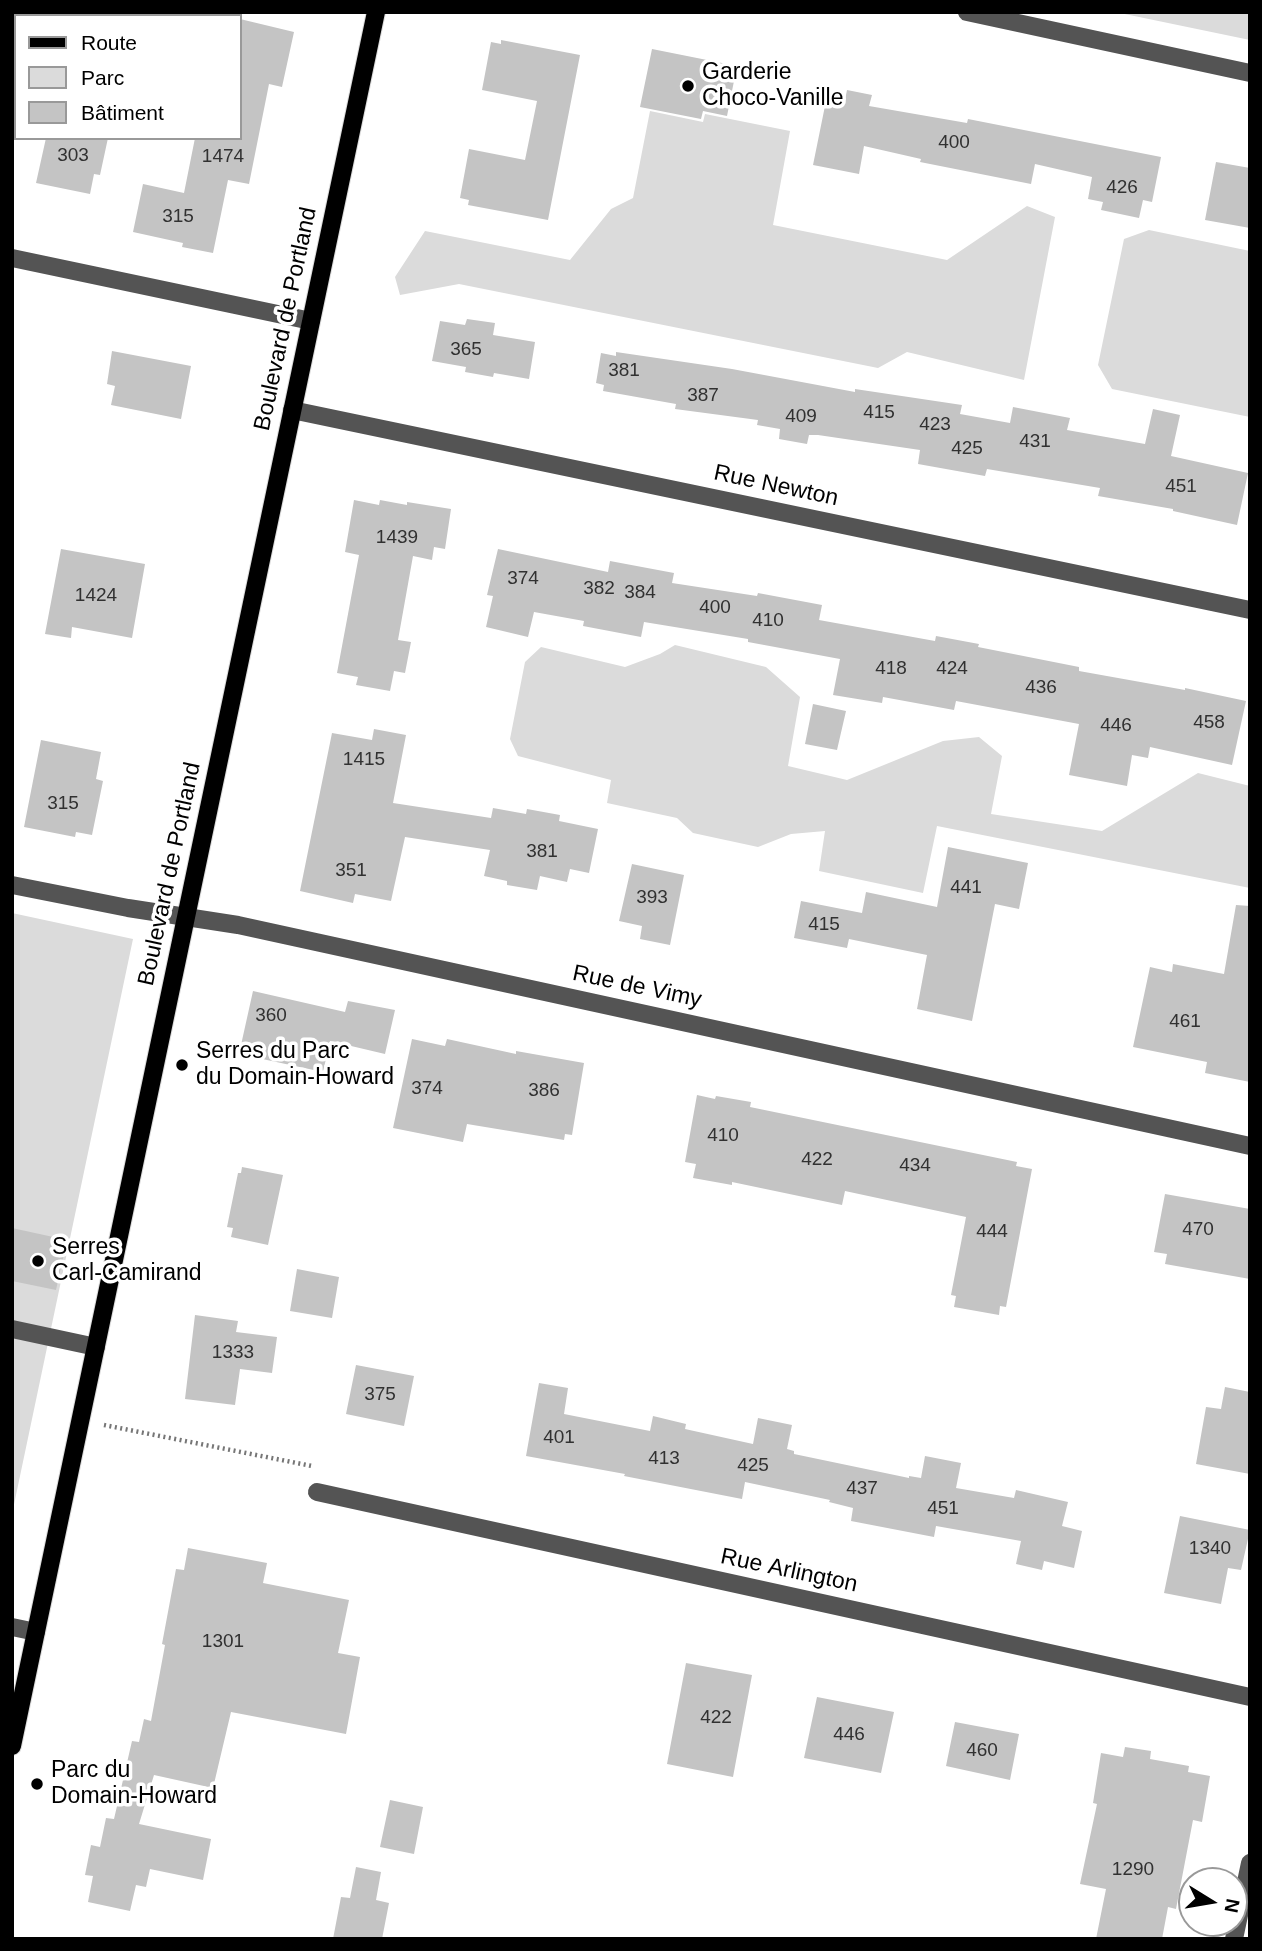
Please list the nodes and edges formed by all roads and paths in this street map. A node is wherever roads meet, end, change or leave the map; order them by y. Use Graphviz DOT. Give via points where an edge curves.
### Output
graph roads {
  1 [pos="376,12"];
  2 [pos="967,12"];
  3 [pos="1250,73"];
  4 [pos="12,258"];
  5 [pos="311,321"];
  6 [pos="292,410"];
  7 [pos="1250,610"];
  8 [pos="12,885"];
  9 [pos="186,917"];
  10 [pos="1250,1146"];
  11 [pos="12,1329"];
  12 [pos="96,1347"];
  13 [pos="80,1419"];
  14 [pos="317,1492"];
  15 [pos="12,1627"];
  16 [pos="36,1632"];
  17 [pos="1250,1697"];
  18 [pos="12,1746"];
  19 [pos="1250,1863"];
  20 [pos="1234,1939"];
  1 -- 5 [label="main road, Boulevard de Portland"];
  2 -- 3 [label="street"];
  4 -- 5 [label="street"];
  5 -- 6 [label="main road, Boulevard de Portland"];
  6 -- 7 [label="street, Rue Newton"];
  6 -- 9 [label="main road, Boulevard de Portland"];
  8 -- 9 [label="street, Rue de Vimy"];
  9 -- 10 [label="street, Rue de Vimy"];
  9 -- 12 [label="main road, Boulevard de Portland"];
  11 -- 12 [label="street"];
  12 -- 13 [label="main road, Boulevard de Portland"];
  13 -- 14 [label="path" via="320,1468"];
  13 -- 16 [label="main road, Boulevard de Portland"];
  14 -- 17 [label="street, Rue Arlington"];
  15 -- 16 [label="street"];
  16 -- 18 [label="main road, Boulevard de Portland"];
  19 -- 20 [label="street"];
}
